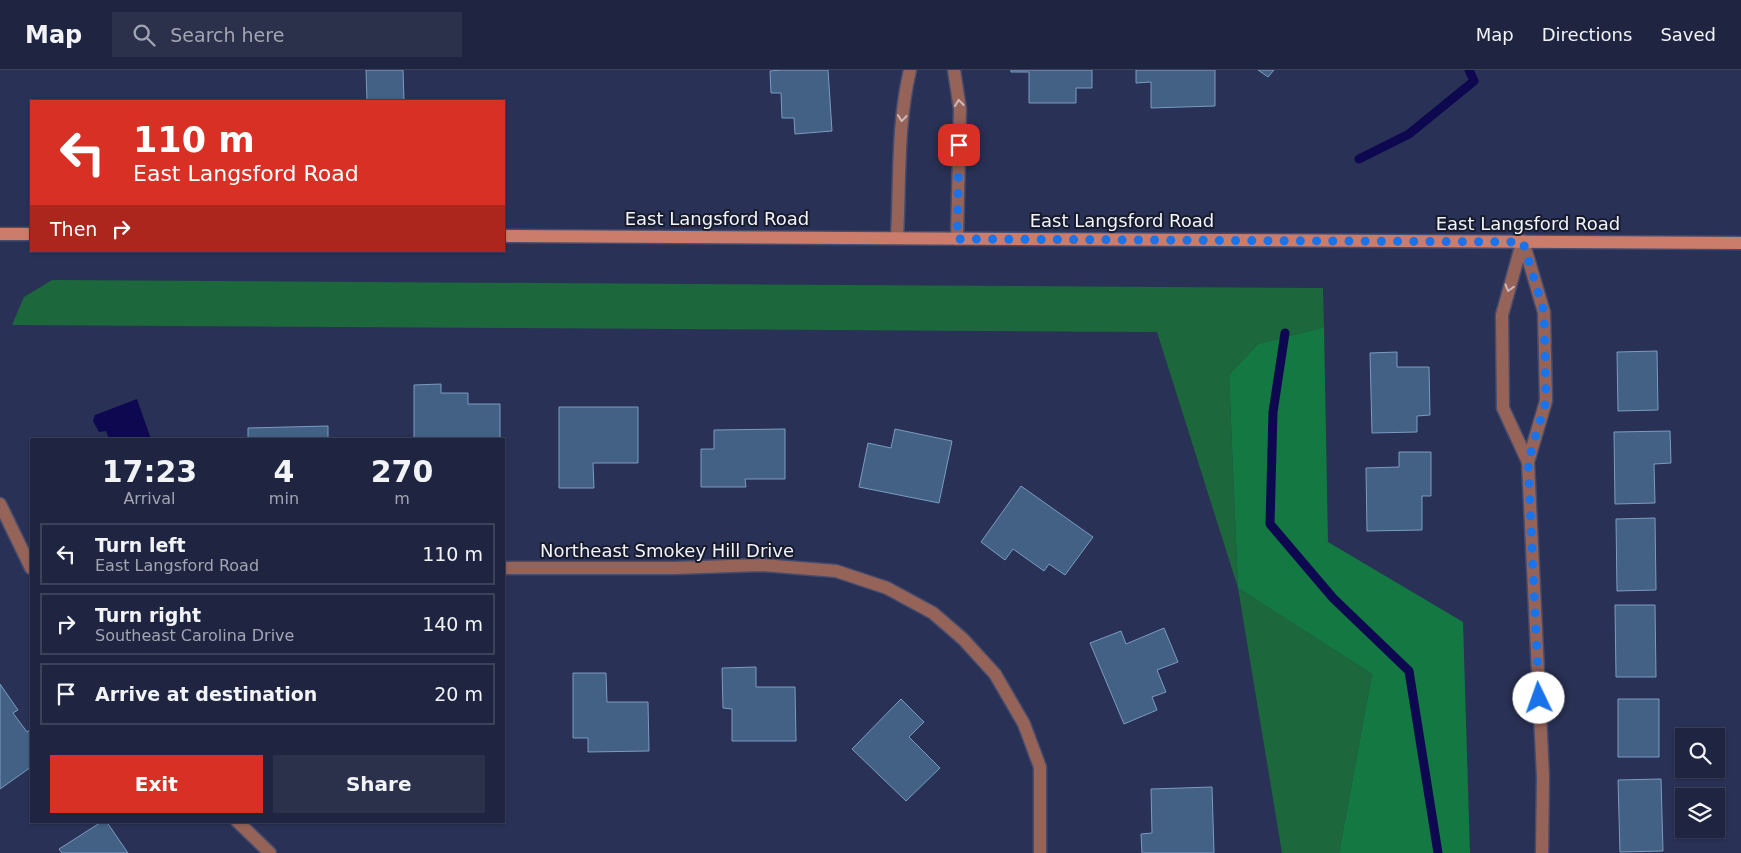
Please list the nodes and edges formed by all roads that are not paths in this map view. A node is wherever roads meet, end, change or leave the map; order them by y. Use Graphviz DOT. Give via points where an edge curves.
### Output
graph roads {
  1 [pos="910,70"];
  2 [pos="954,70"];
  3 [pos="0,234"];
  4 [pos="30,234"];
  5 [pos="505,236"];
  6 [pos="897,238"];
  7 [pos="957,239"];
  8 [pos="1523,242"];
  9 [pos="1741,243"];
  10 [pos="1528,462"];
  11 [pos="0,504"];
  12 [pos="30,566"];
  13 [pos="505,568"];
  14 [pos="239,823"];
  15 [pos="270,853"];
  16 [pos="1040,853"];
  17 [pos="1542,853"];
  1 -- 6 [label="street, one-way" via="904,93 899,151"];
  7 -- 2 [label="street, one-way" via="960,109"];
  3 -- 4 [label="street"];
  5 -- 6 [label="street, East Langsford Road"];
  6 -- 7 [label="street, East Langsford Road"];
  7 -- 8 [label="street, East Langsford Road"];
  8 -- 9 [label="street, East Langsford Road"];
  8 -- 10 [label="street" via="1544,312 1546,401"];
  8 -- 10 [label="street, one-way" via="1502,315 1503,408"];
  10 -- 17 [label="street" via="1543,777"];
  11 -- 12 [label="street"];
  13 -- 16 [label="street, Northeast Smokey Hill Drive" via="761,565 836,571 887,588 926,608 963,639 995,674 1024,724 1040,767"];
  14 -- 15 [label="street"];
}
